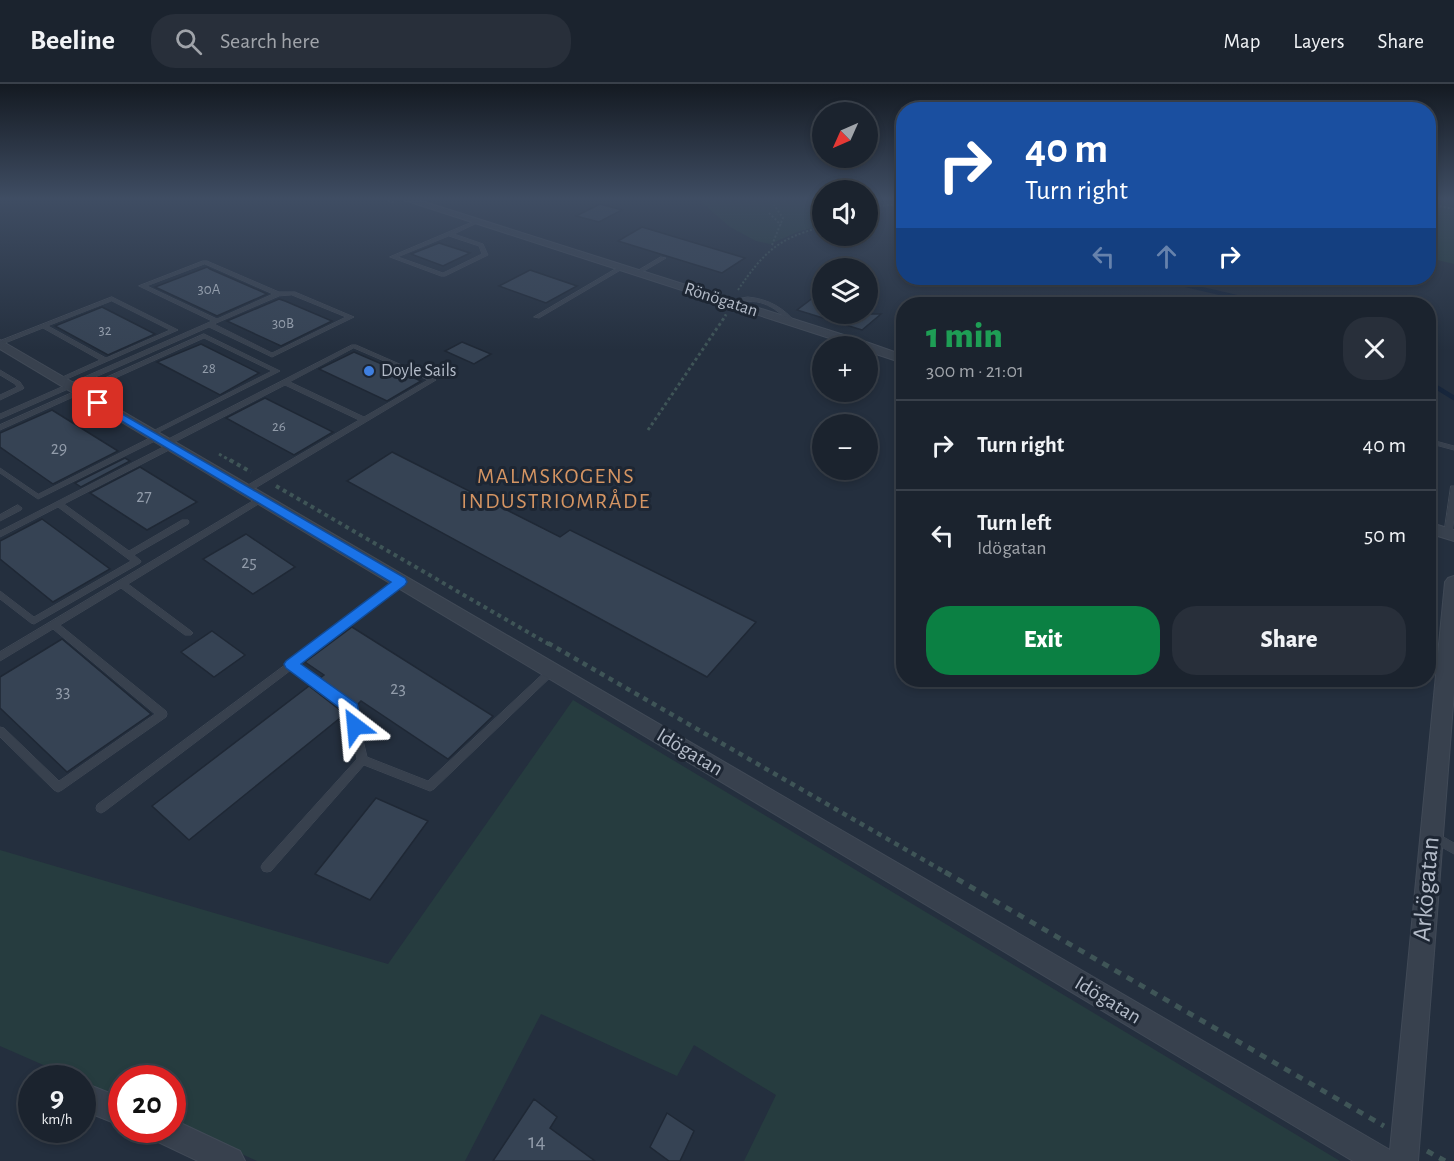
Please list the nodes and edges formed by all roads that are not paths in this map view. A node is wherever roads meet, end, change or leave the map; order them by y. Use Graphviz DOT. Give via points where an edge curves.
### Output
graph roads {
  1 [pos="412,249"];
  2 [pos="483,249"];
  3 [pos="562,249"];
  4 [pos="663,258"];
  5 [pos="621,268"];
  6 [pos="637,273"];
  7 [pos="278,294"];
  8 [pos="537,317"];
  9 [pos="216,321"];
  10 [pos="209,324"];
  11 [pos="43,326"];
  12 [pos="832,336"];
  13 [pos="0,344"];
  14 [pos="878,350"];
  15 [pos="896,355"];
  16 [pos="105,360"];
  17 [pos="0,372"];
  18 [pos="285,382"];
  19 [pos="72,387"];
  20 [pos="0,398"];
  21 [pos="0,417"];
  22 [pos="364,420"];
  23 [pos="0,428"];
  24 [pos="165,439"];
  25 [pos="1436,443"];
  26 [pos="1454,448"];
  27 [pos="0,470"];
  28 [pos="1454,488"];
  29 [pos="253,495"];
  30 [pos="59,504"];
  31 [pos="18,508"];
  32 [pos="0,518"];
  33 [pos="185,522"];
  34 [pos="1436,530"];
  35 [pos="0,534"];
  36 [pos="1451,535"];
  37 [pos="128,555"];
  38 [pos="401,582"];
  39 [pos="1454,582"];
  40 [pos="122,584"];
  41 [pos="0,594"];
  42 [pos="54,625"];
  43 [pos="188,633"];
  44 [pos="1,655"];
  45 [pos="291,664"];
  46 [pos="552,671"];
  47 [pos="0,731"];
  48 [pos="1447,737"];
  49 [pos="362,760"];
  50 [pos="101,808"];
  51 [pos="1431,835"];
  52 [pos="1454,849"];
  53 [pos="267,867"];
  54 [pos="186,1140"];
  55 [pos="230,1161"];
  56 [pos="1380,1161"];
  57 [pos="1403,1161"];
  1 -- 2 [label="lane" via="393,257 443,275 485,255"];
  3 -- 5 [label="street, Rönögatan"];
  4 -- 6 [label="lane"];
  5 -- 6 [label="street, Rönögatan"];
  5 -- 8 [label="lane"];
  6 -- 12 [label="street, Rönögatan" via="729,307"];
  7 -- 9 [label="lane"];
  7 -- 9 [label="lane" via="205,262 142,286"];
  7 -- 10 [label="lane" via="293,293 351,317 272,355"];
  9 -- 10 [label="lane"];
  10 -- 19 [label="lane"];
  11 -- 13 [label="lane"];
  11 -- 16 [label="lane"];
  11 -- 16 [label="lane" via="112,299 175,330"];
  13 -- 19 [label="street, Idögatan"];
  14 -- 15 [label="street, Rönögatan"];
  16 -- 19 [label="lane"];
  17 -- 20 [label="lane" via="21,388"];
  18 -- 22 [label="lane"];
  18 -- 22 [label="lane" via="354,346 433,380"];
  18 -- 24 [label="lane"];
  19 -- 21 [label="lane"];
  19 -- 23 [label="lane"];
  19 -- 24 [label="street, Idögatan"];
  19 -- 24 [label="lane" via="204,336 277,371"];
  22 -- 29 [label="lane" via="263,479"];
  24 -- 27 [label="lane" via="38,497"];
  24 -- 29 [label="street, Idögatan"];
  24 -- 30 [label="lane"];
  25 -- 26 [label="lane"];
  28 -- 36 [label="lane"];
  29 -- 38 [label="street, Idögatan"];
  29 -- 40 [label="lane"];
  30 -- 35 [label="lane"];
  30 -- 37 [label="lane"];
  31 -- 32 [label="lane"];
  33 -- 37 [label="lane"];
  34 -- 36 [label="street"];
  37 -- 41 [label="lane" via="137,561 34,621"];
  38 -- 45 [label="lane"];
  38 -- 46 [label="street, Idögatan"];
  39 -- 48 [label="street, Arkögatan"];
  40 -- 42 [label="lane"];
  40 -- 43 [label="lane"];
  42 -- 44 [label="lane"];
  42 -- 47 [label="lane" via="162,714 58,787"];
  45 -- 49 [label="lane" via="352,709"];
  45 -- 50 [label="lane"];
  46 -- 49 [label="lane" via="430,786"];
  46 -- 56 [label="street, Idögatan"];
  48 -- 51 [label="street, Arkögatan"];
  49 -- 53 [label="lane"];
  51 -- 52 [label="lane"];
  51 -- 57 [label="street, Arkögatan"];
  54 -- 55 [label="street"];
}
